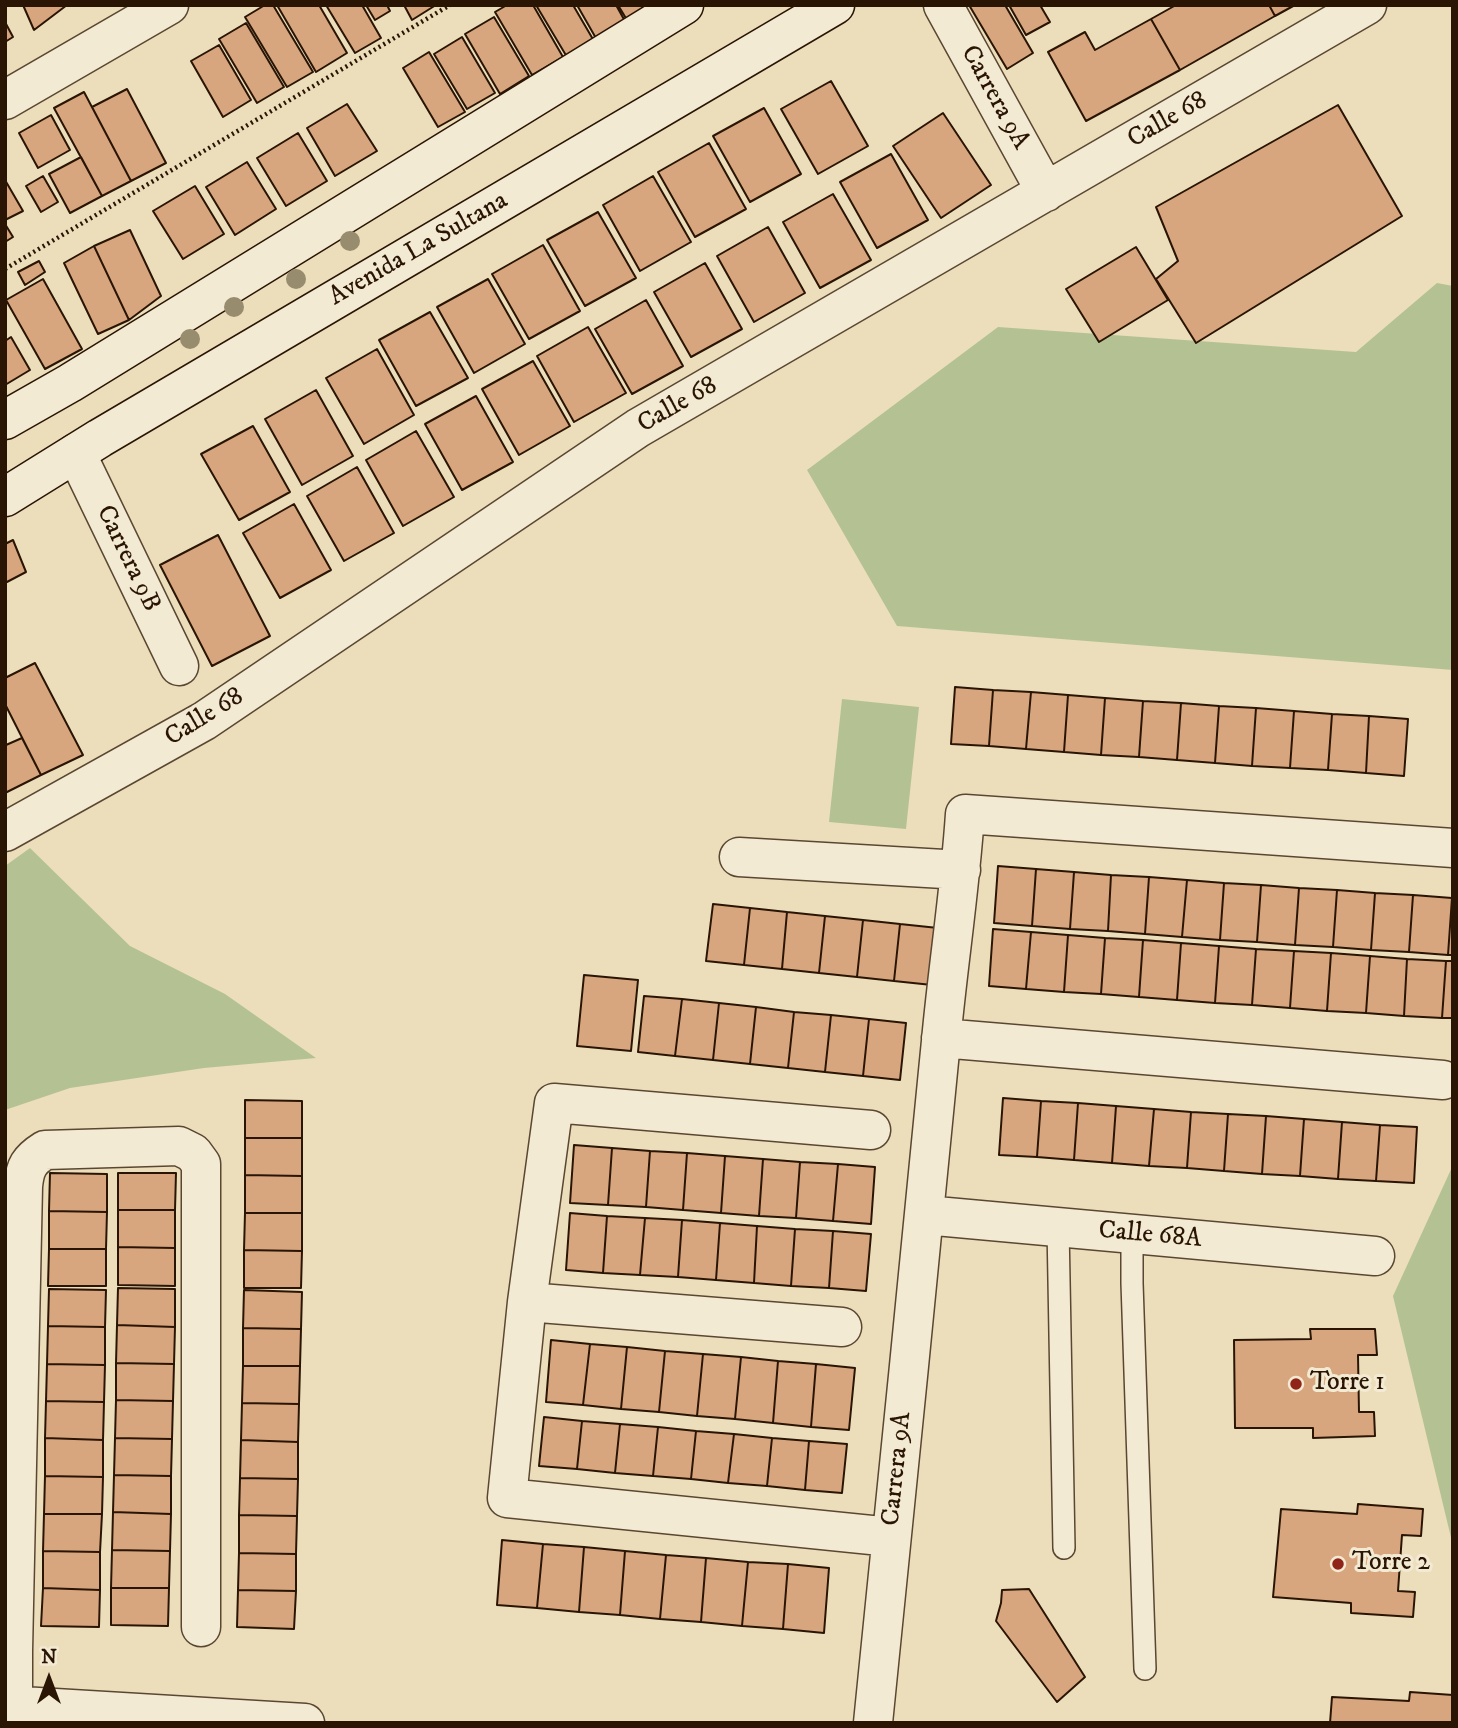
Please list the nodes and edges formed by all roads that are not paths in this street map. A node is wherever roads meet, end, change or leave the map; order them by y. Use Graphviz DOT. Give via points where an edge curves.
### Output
graph roads {
  1 [pos="169,5"];
  2 [pos="684,5"];
  3 [pos="835,5"];
  4 [pos="943,5"];
  5 [pos="1367,5"];
  6 [pos="5,100"];
  7 [pos="1046,191"];
  8 [pos="5,420"];
  9 [pos="76,453"];
  10 [pos="5,497"];
  11 [pos="179,666"];
  12 [pos="5,832"];
  13 [pos="1453,848"];
  14 [pos="739,857"];
  15 [pos="961,870"];
  16 [pos="941,1038"];
  17 [pos="1443,1080"];
  18 [pos="871,1130"];
  19 [pos="925,1215"];
  20 [pos="1058,1227"];
  21 [pos="1132,1234"];
  22 [pos="1375,1256"];
  23 [pos="527,1302"];
  24 [pos="842,1327"];
  25 [pos="891,1537"];
  26 [pos="1063,1548"];
  27 [pos="201,1627"];
  28 [pos="1145,1669"];
  29 [pos="9,1705"];
  30 [pos="305,1723"];
  31 [pos="873,1723"];
  1 -- 6 [label="street"];
  2 -- 8 [label="street"];
  3 -- 9 [label="street, Avenida La Sultana"];
  4 -- 7 [label="street, Carrera 9A"];
  5 -- 7 [label="street, Calle 68"];
  7 -- 12 [label="street, Calle 68" via="638,428 204,721"];
  9 -- 10 [label="street, Avenida La Sultana"];
  9 -- 11 [label="street, Carrera 9B"];
  13 -- 15 [label="street, Carrera 9A" via="965,814"];
  14 -- 15 [label="street"];
  15 -- 16 [label="street, Carrera 9A"];
  16 -- 17 [label="street"];
  16 -- 19 [label="street, Carrera 9A"];
  18 -- 23 [label="street" via="554,1103"];
  19 -- 20 [label="street, Calle 68A"];
  19 -- 25 [label="street, Carrera 9A"];
  20 -- 21 [label="street, Calle 68A"];
  20 -- 26 [label="lane"];
  21 -- 22 [label="street, Calle 68A"];
  21 -- 28 [label="lane"];
  23 -- 24 [label="street"];
  23 -- 25 [label="street" via="507,1498"];
  25 -- 31 [label="street, Carrera 9A"];
  27 -- 29 [label="street" via="201,1164 179,1146 46,1150 32,1157 23,1186"];
  29 -- 30 [label="street"];
}
